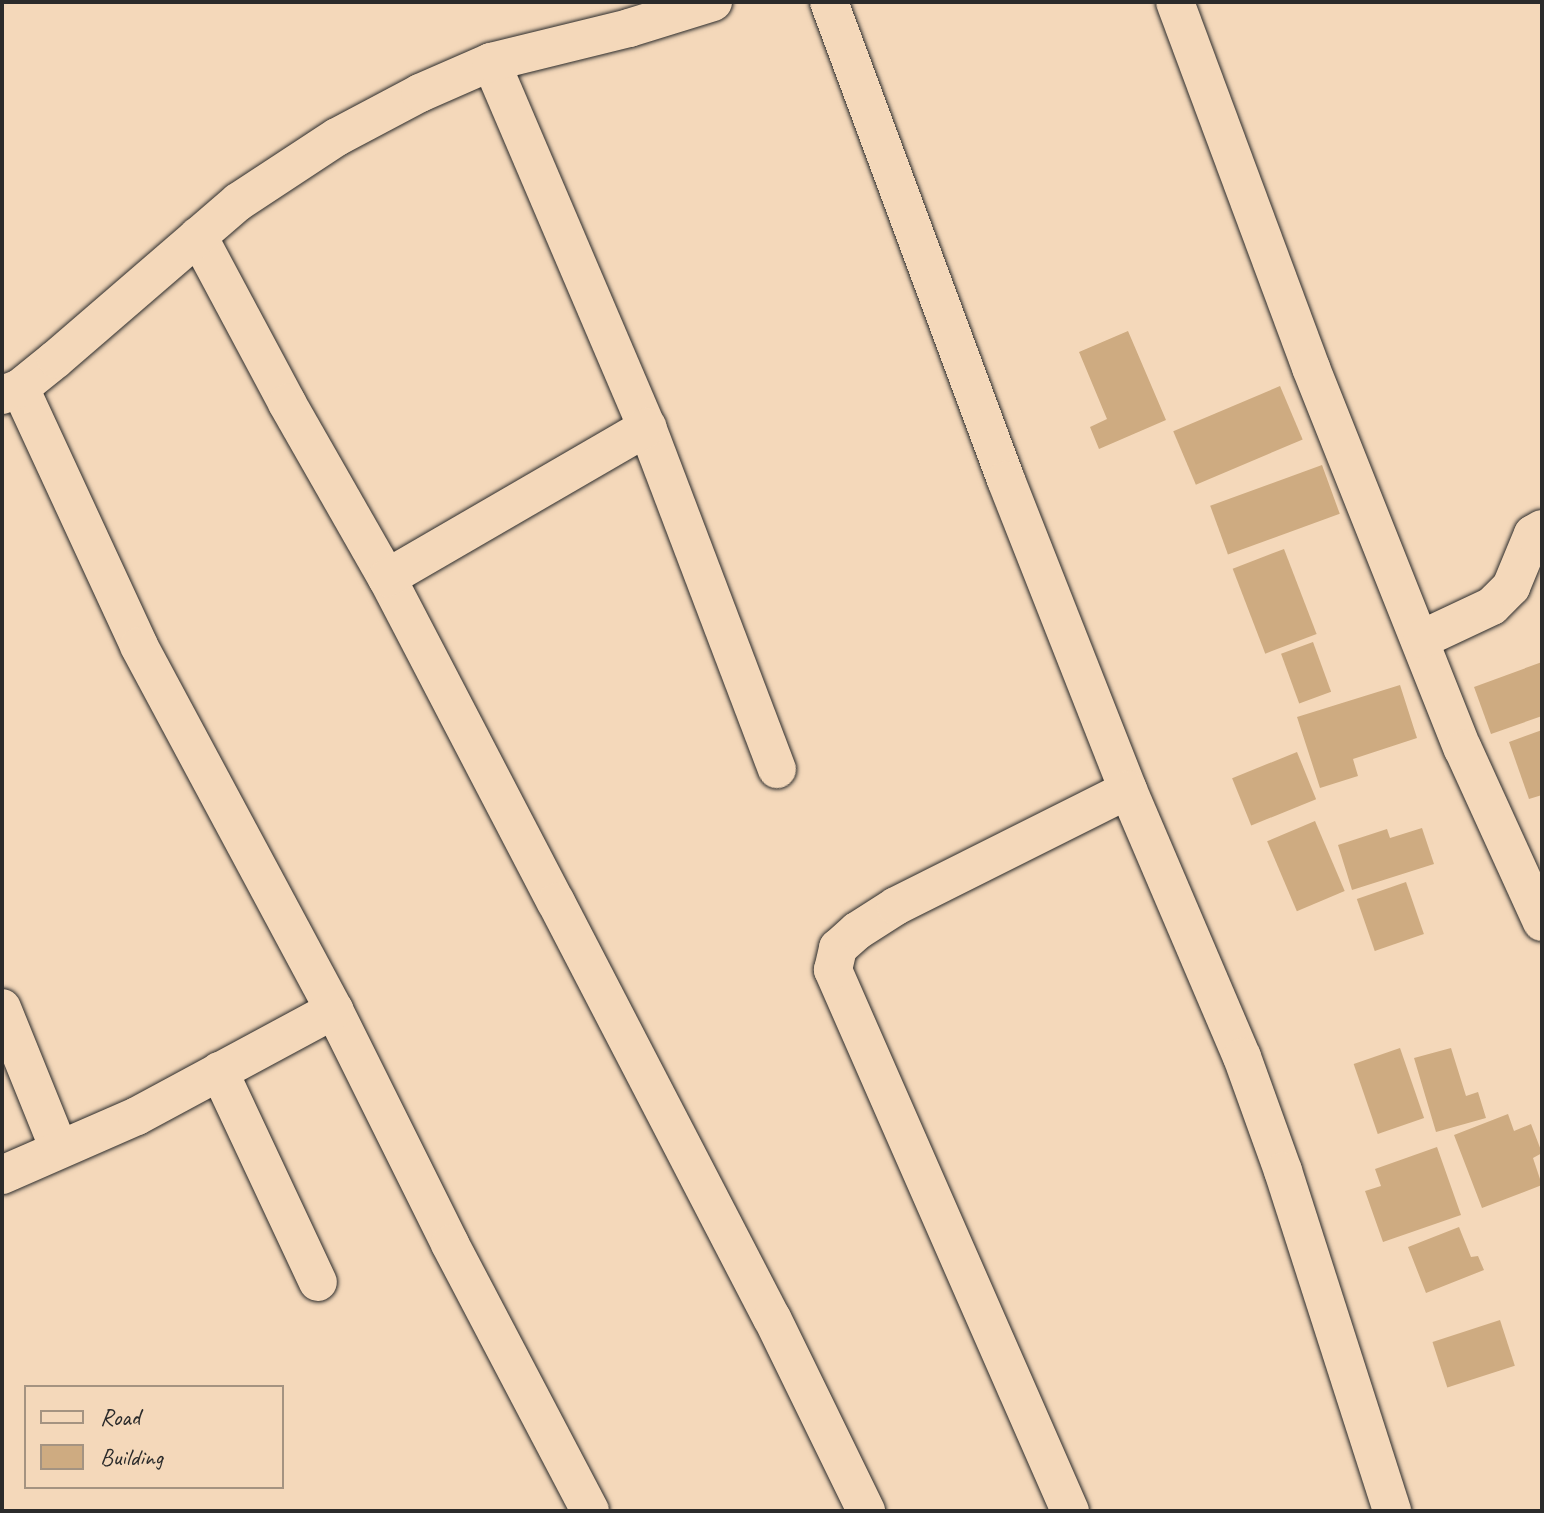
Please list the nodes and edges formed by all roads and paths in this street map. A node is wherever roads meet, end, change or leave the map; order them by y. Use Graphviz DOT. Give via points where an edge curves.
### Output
graph roads {
  1 [pos="713,2"];
  2 [pos="829,2"];
  3 [pos="1175,2"];
  4 [pos="623,15"];
  5 [pos="491,62"];
  6 [pos="198,236"];
  7 [pos="11,391"];
  8 [pos="647,427"];
  9 [pos="1542,529"];
  10 [pos="387,578"];
  11 [pos="1422,639"];
  12 [pos="777,769"];
  13 [pos="1128,790"];
  14 [pos="1542,922"];
  15 [pos="2,1008"];
  16 [pos="334,1010"];
  17 [pos="219,1071"];
  18 [pos="59,1149"];
  19 [pos="2,1175"];
  20 [pos="318,1282"];
  21 [pos="590,1511"];
  22 [pos="866,1511"];
  23 [pos="1070,1511"];
  24 [pos="1392,1511"];
  1 -- 4 [label="street"];
  2 -- 13 [label="street" via="1006,480"];
  3 -- 11 [label="street" via="1311,368"];
  4 -- 5 [label="street"];
  5 -- 6 [label="street" via="337,137 238,202"];
  5 -- 8 [label="street"];
  6 -- 7 [label="street"];
  6 -- 10 [label="street"];
  7 -- 16 [label="street" via="202,769"];
  8 -- 10 [label="street"];
  8 -- 12 [label="street"];
  9 -- 11 [label="street" via="1533,534 1511,587 1492,606"];
  10 -- 22 [label="street" via="772,1318"];
  11 -- 14 [label="street" via="1463,749"];
  13 -- 23 [label="street" via="896,906 838,948 833,970"];
  13 -- 24 [label="street" via="1252,1086"];
  15 -- 18 [label="street"];
  16 -- 17 [label="street"];
  16 -- 21 [label="street"];
  17 -- 18 [label="street" via="137,1116"];
  17 -- 20 [label="street"];
  18 -- 19 [label="street"];
}
